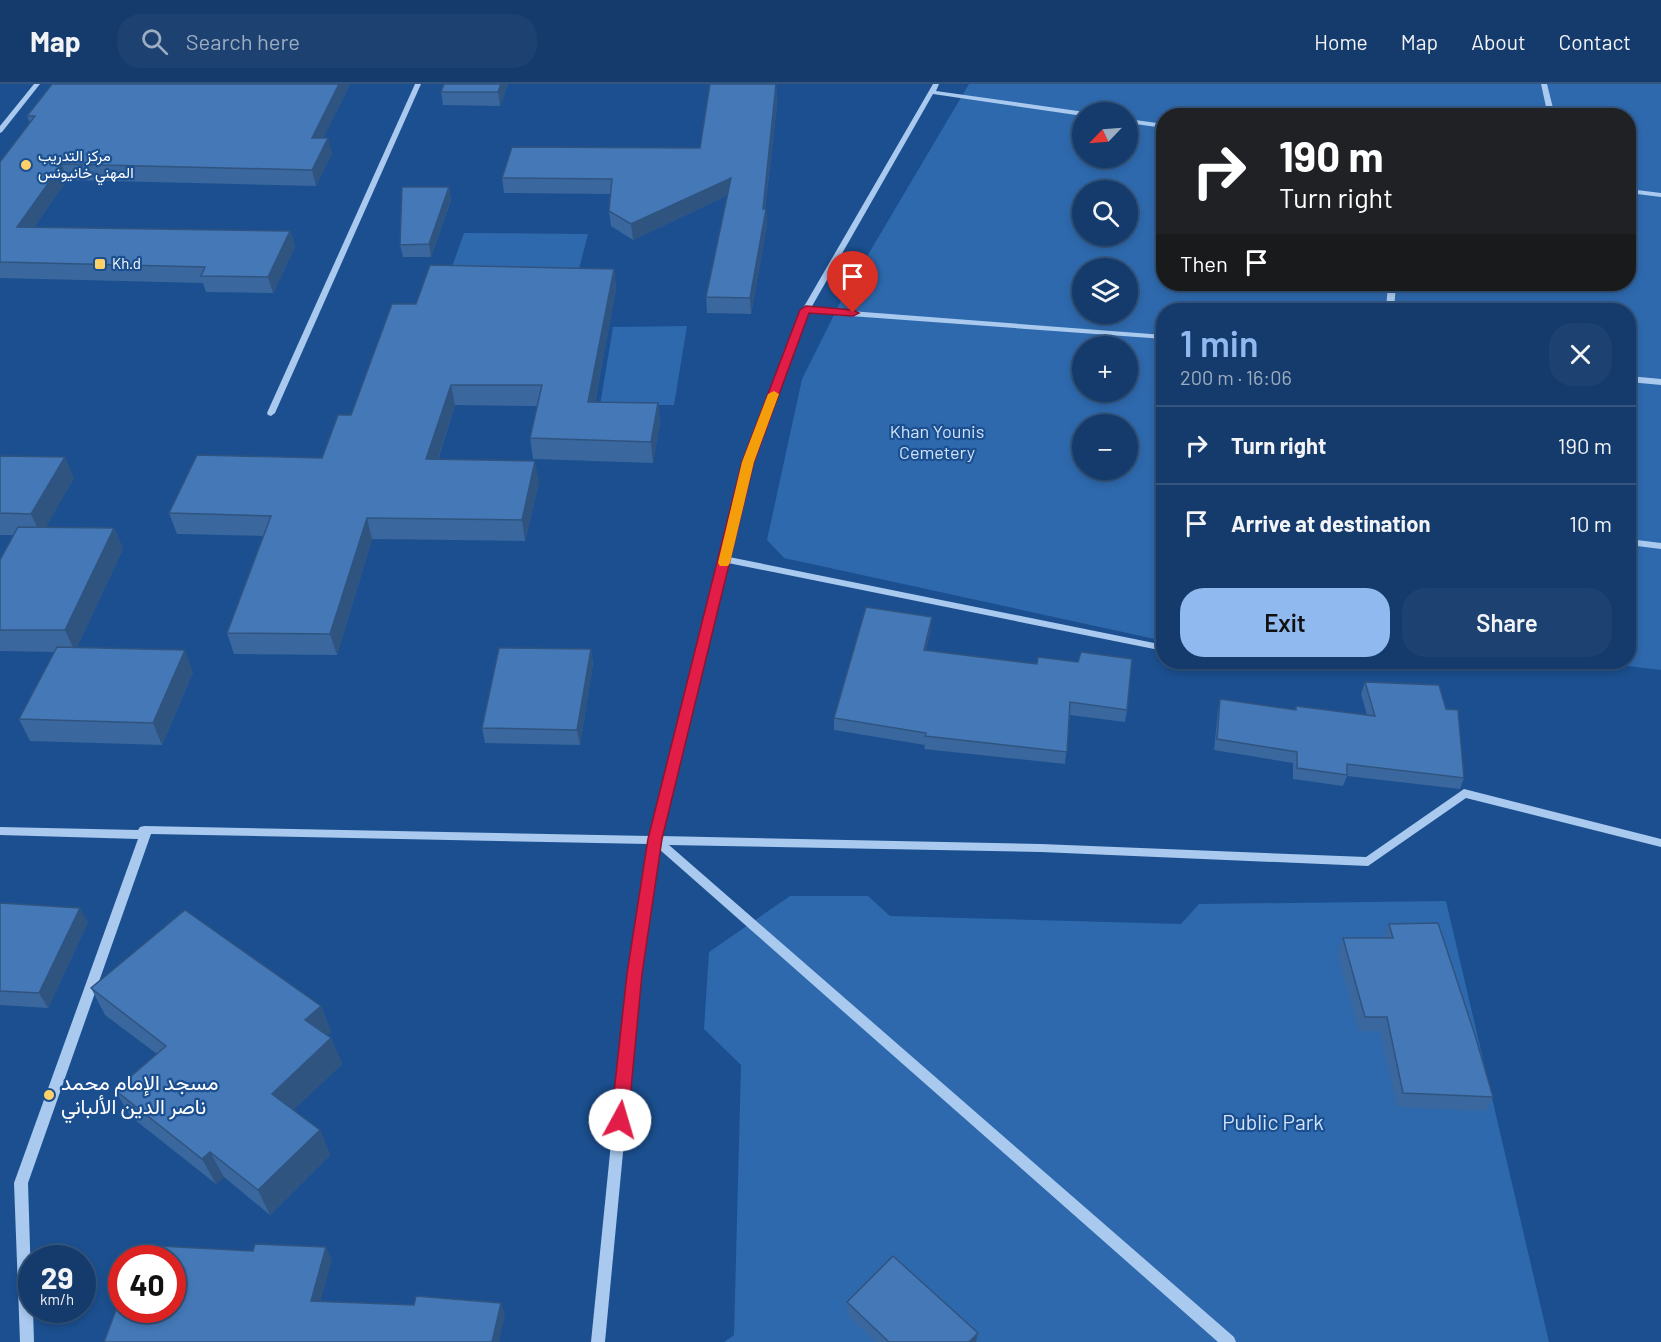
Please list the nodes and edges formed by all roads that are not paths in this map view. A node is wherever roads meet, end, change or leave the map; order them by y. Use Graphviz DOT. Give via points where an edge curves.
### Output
graph roads {
  1 [pos="37,84"];
  2 [pos="418,84"];
  3 [pos="1544,84"];
  4 [pos="934,88"];
  5 [pos="1550,108"];
  6 [pos="1072,112"];
  7 [pos="1138,122"];
  8 [pos="1156,125"];
  9 [pos="0,132"];
  10 [pos="1636,192"];
  11 [pos="1661,195"];
  12 [pos="806,310"];
  13 [pos="1156,336"];
  14 [pos="1636,380"];
  15 [pos="1661,382"];
  16 [pos="271,413"];
  17 [pos="1636,543"];
  18 [pos="1661,546"];
  19 [pos="725,559"];
  20 [pos="1156,646"];
  21 [pos="0,831"];
  22 [pos="146,835"];
  23 [pos="655,839"];
  24 [pos="1661,843"];
  25 [pos="27,1342"];
  26 [pos="598,1342"];
  27 [pos="1229,1342"];
  1 -- 9 [label="street"];
  2 -- 16 [label="street"];
  3 -- 5 [label="street"];
  4 -- 6 [label="street"];
  4 -- 12 [label="street"];
  7 -- 8 [label="street"];
  10 -- 11 [label="street"];
  12 -- 13 [label="street"];
  12 -- 19 [label="street" via="748,462"];
  14 -- 15 [label="street"];
  17 -- 18 [label="street"];
  19 -- 20 [label="street"];
  19 -- 23 [label="street"];
  21 -- 22 [label="street"];
  22 -- 23 [label="street" via="144,830"];
  22 -- 25 [label="street" via="21,1183"];
  23 -- 24 [label="street" via="1041,848 1368,862 1464,793"];
  23 -- 26 [label="street" via="634,974"];
  23 -- 27 [label="street"];
}
